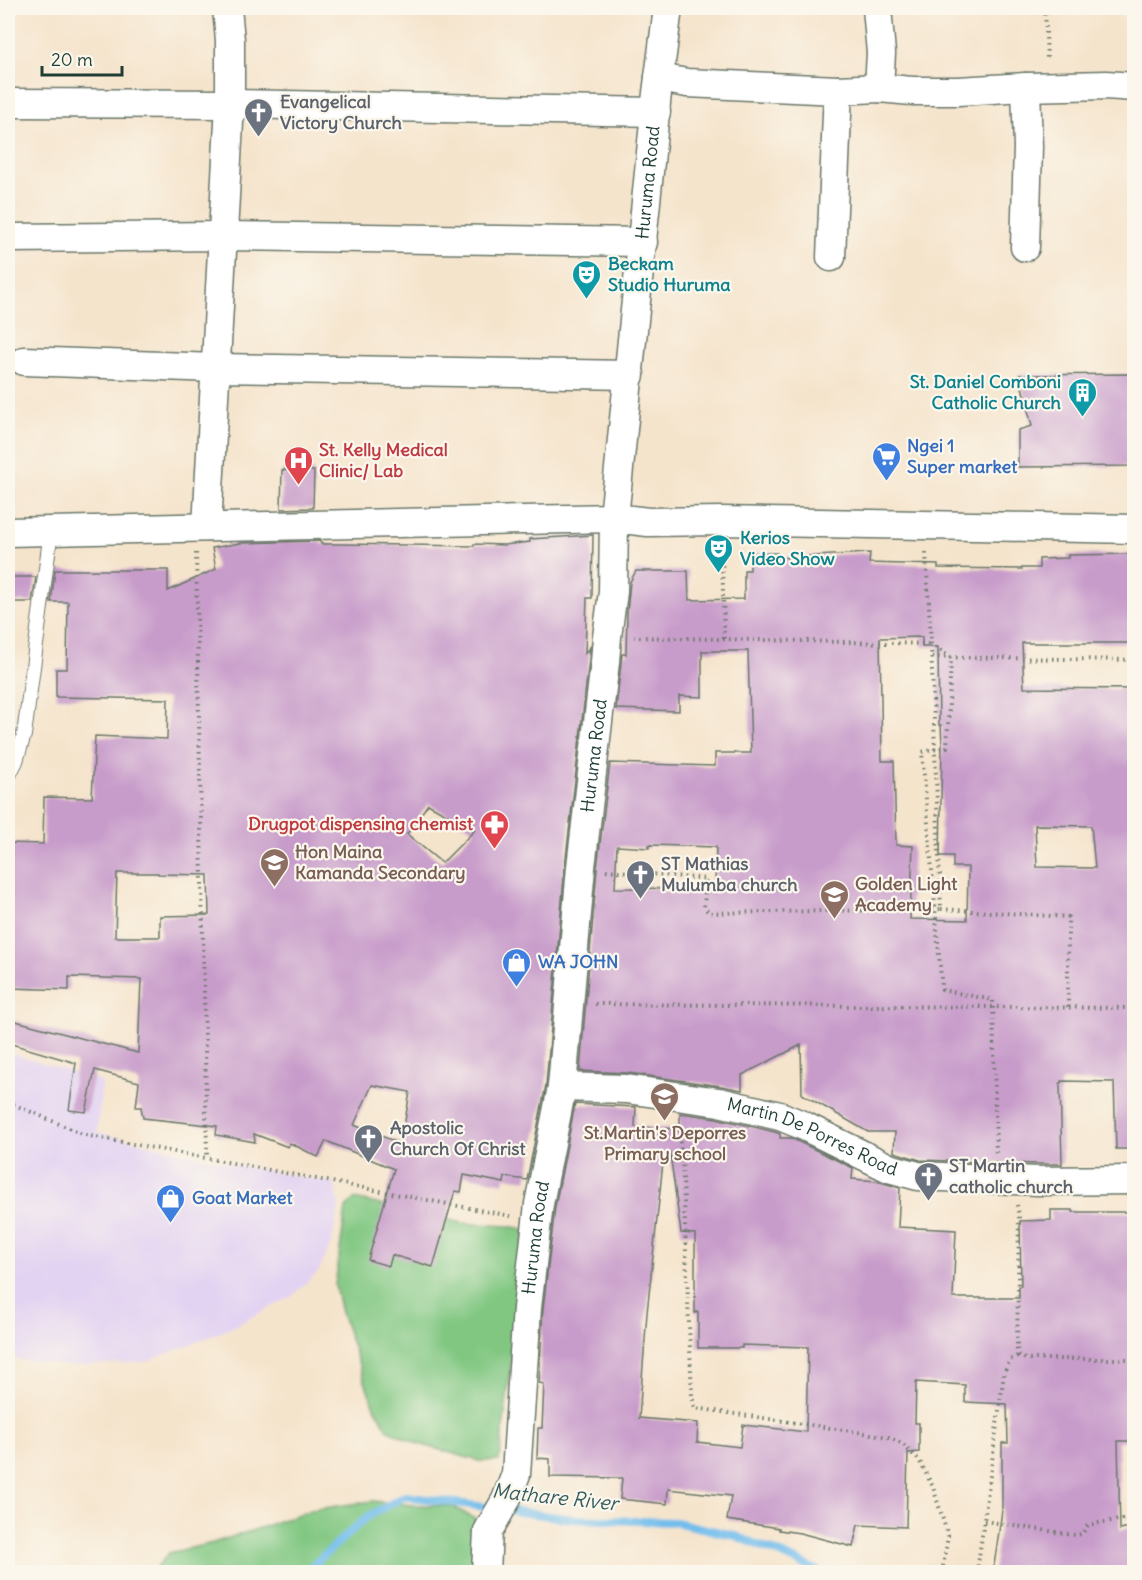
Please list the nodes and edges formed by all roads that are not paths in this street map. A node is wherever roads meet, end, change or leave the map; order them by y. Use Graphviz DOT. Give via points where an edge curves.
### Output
graph roads {
  1 [pos="227,8"];
  2 [pos="668,8"];
  3 [pos="877,8"];
  4 [pos="659,78"];
  5 [pos="1037,87"];
  6 [pos="1134,87"];
  7 [pos="879,88"];
  8 [pos="838,90"];
  9 [pos="8,103"];
  10 [pos="230,104"];
  11 [pos="656,112"];
  12 [pos="223,236"];
  13 [pos="8,238"];
  14 [pos="643,242"];
  15 [pos="1025,247"];
  16 [pos="831,257"];
  17 [pos="24,361"];
  18 [pos="216,368"];
  19 [pos="630,375"];
  20 [pos="614,518"];
  21 [pos="201,528"];
  22 [pos="1134,529"];
  23 [pos="51,531"];
  24 [pos="8,532"];
  25 [pos="8,777"];
  26 [pos="562,1087"];
  27 [pos="1134,1180"];
  28 [pos="486,1572"];
  1 -- 10 [label="street"];
  2 -- 4 [label="street, Huruma Road"];
  3 -- 7 [label="street"];
  4 -- 8 [label="street"];
  4 -- 11 [label="street, Huruma Road"];
  5 -- 6 [label="street"];
  5 -- 7 [label="street" via="958,91"];
  5 -- 15 [label="street" via="1028,147"];
  7 -- 8 [label="street"];
  8 -- 16 [label="street"];
  9 -- 10 [label="street"];
  10 -- 11 [label="street"];
  10 -- 12 [label="street"];
  11 -- 14 [label="street, Huruma Road"];
  12 -- 13 [label="street"];
  12 -- 14 [label="street"];
  12 -- 18 [label="street"];
  14 -- 19 [label="street, Huruma Road"];
  17 -- 18 [label="street"];
  18 -- 19 [label="street"];
  18 -- 21 [label="street"];
  19 -- 20 [label="street, Huruma Road"];
  20 -- 21 [label="street"];
  20 -- 22 [label="street" via="648,522"];
  20 -- 26 [label="street, Huruma Road" via="613,592 581,867"];
  21 -- 23 [label="street"];
  23 -- 24 [label="street"];
  23 -- 25 [label="lane" via="24,735"];
  26 -- 27 [label="street, Martin De Porres Road" via="626,1089 719,1102 780,1116 889,1168 918,1176"];
  26 -- 28 [label="street, Huruma Road" via="538,1214 516,1474 488,1532"];
}
